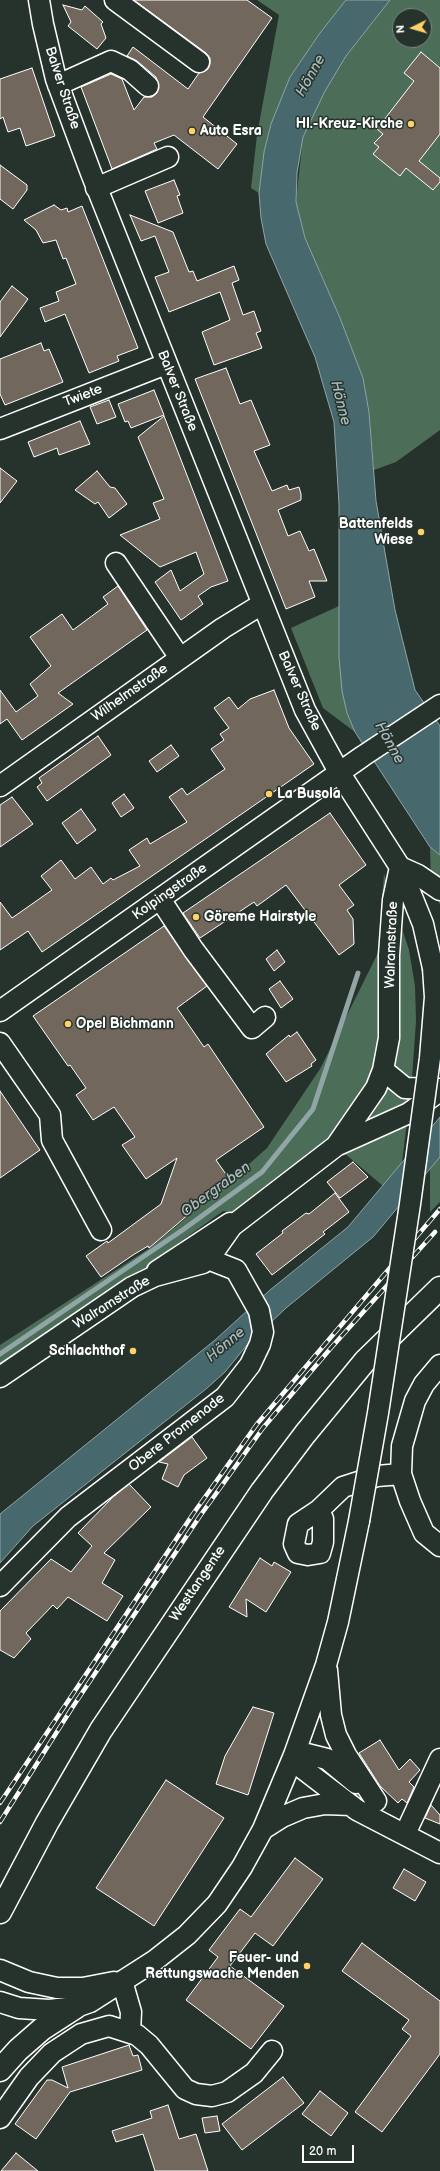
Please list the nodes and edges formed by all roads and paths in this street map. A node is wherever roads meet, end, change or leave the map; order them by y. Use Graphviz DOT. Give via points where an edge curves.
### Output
graph roads {
  1 [pos="40,0"];
  2 [pos="114,0"];
  3 [pos="199,62"];
  4 [pos="58,85"];
  5 [pos="148,86"];
  6 [pos="168,157"];
  7 [pos="96,188"];
  8 [pos="166,364"];
  9 [pos="0,430"];
  10 [pos="116,564"];
  11 [pos="262,604"];
  12 [pos="180,658"];
  13 [pos="436,708"];
  14 [pos="340,772"];
  15 [pos="0,786"];
  16 [pos="400,867"];
  17 [pos="440,890"];
  18 [pos="160,899"];
  19 [pos="0,1011"];
  20 [pos="266,1017"];
  21 [pos="0,1043"];
  22 [pos="382,1070"];
  23 [pos="440,1090"];
  24 [pos="336,1146"];
  25 [pos="246,1214"];
  26 [pos="101,1230"];
  27 [pos="208,1259"];
  28 [pos="144,1280"];
  29 [pos="440,1288"];
  30 [pos="440,1365"];
  31 [pos="0,1377"];
  32 [pos="401,1474"];
  33 [pos="319,1510"];
  34 [pos="440,1546"];
  35 [pos="0,1586"];
  36 [pos="326,1665"];
  37 [pos="294,1755"];
  38 [pos="440,1759"];
  39 [pos="376,1801"];
  40 [pos="351,1805"];
  41 [pos="263,1829"];
  42 [pos="405,1834"];
  43 [pos="440,1853"];
  44 [pos="0,1912"];
  45 [pos="0,1970"];
  46 [pos="122,1981"];
  47 [pos="0,2002"];
  48 [pos="76,2007"];
  49 [pos="130,2032"];
  50 [pos="272,2051"];
  51 [pos="0,2070"];
  52 [pos="0,2118"];
  1 -- 4 [label="street, Balver Straße" via="43,24"];
  2 -- 3 [label="street"];
  4 -- 5 [label="street" via="111,61 130,70"];
  4 -- 7 [label="street, Balver Straße"];
  6 -- 7 [label="street"];
  7 -- 8 [label="street, Balver Straße"];
  8 -- 9 [label="street, Twiete"];
  8 -- 11 [label="street, Balver Straße"];
  10 -- 12 [label="street"];
  11 -- 12 [label="street, Wilhelmstraße"];
  11 -- 14 [label="street, Balver Straße" via="306,710"];
  12 -- 15 [label="street, Wilhelmstraße"];
  13 -- 14 [label="street, Kolpingstraße"];
  14 -- 16 [label="street, Balver Straße"];
  14 -- 18 [label="street, Kolpingstraße"];
  16 -- 17 [label="street" via="418,875"];
  16 -- 22 [label="street, Walramstraße" via="393,900 389,955 389,1038"];
  16 -- 36 [label="street, Balver Straße, bridge" via="423,924 433,968 435,997 430,1058 383,1382 338,1622"];
  18 -- 19 [label="street, Kolpingstraße"];
  18 -- 20 [label="street" via="192,949 252,1028"];
  21 -- 26 [label="street" via="50,1115 52,1140"];
  22 -- 23 [label="street, Walramstraße" via="405,1088"];
  22 -- 24 [label="street, Walramstraße" via="376,1088"];
  23 -- 24 [label="street, Walramstraße" via="409,1113"];
  24 -- 25 [label="street, Walramstraße"];
  25 -- 27 [label="street, Walramstraße" via="232,1226"];
  25 -- 28 [label="street" via="219,1229"];
  27 -- 28 [label="street, Walramstraße" via="196,1266"];
  27 -- 35 [label="street, Obere Promenade" via="236,1270 254,1300 263,1332 250,1365 225,1397 68,1518"];
  28 -- 31 [label="street, Walramstraße"];
  29 -- 44 [label="main road, Westtangente" via="365,1361 262,1491 101,1730 47,1823"];
  30 -- 32 [label="street" via="424,1384 415,1401 402,1446"];
  32 -- 33 [label="street" via="377,1476 343,1487"];
  32 -- 34 [label="street" via="424,1533"];
  36 -- 37 [label="street, Balver Straße"];
  36 -- 39 [label="street" via="336,1735"];
  37 -- 39 [label="street" via="307,1754 327,1759"];
  37 -- 40 [label="street" via="302,1768"];
  37 -- 41 [label="street, Balver Straße"];
  38 -- 42 [label="street"];
  39 -- 42 [label="street"];
  40 -- 41 [label="street" via="325,1804 303,1808"];
  40 -- 42 [label="street"];
  41 -- 46 [label="street, Balver Straße" via="217,1904 187,1935 154,1961"];
  42 -- 43 [label="street"];
  45 -- 46 [label="street" via="29,1982 57,1988 83,1988"];
  46 -- 48 [label="street, Balver Straße" via="90,2002"];
  46 -- 49 [label="street" via="131,2012"];
  47 -- 48 [label="street, Balver Straße" via="32,2010"];
  48 -- 51 [label="main road" via="42,2029"];
  49 -- 50 [label="street" via="149,2045 185,2089 196,2094 212,2096 227,2092 254,2072"];
  49 -- 52 [label="street" via="110,2026 81,2034 52,2053 29,2077"];
}
